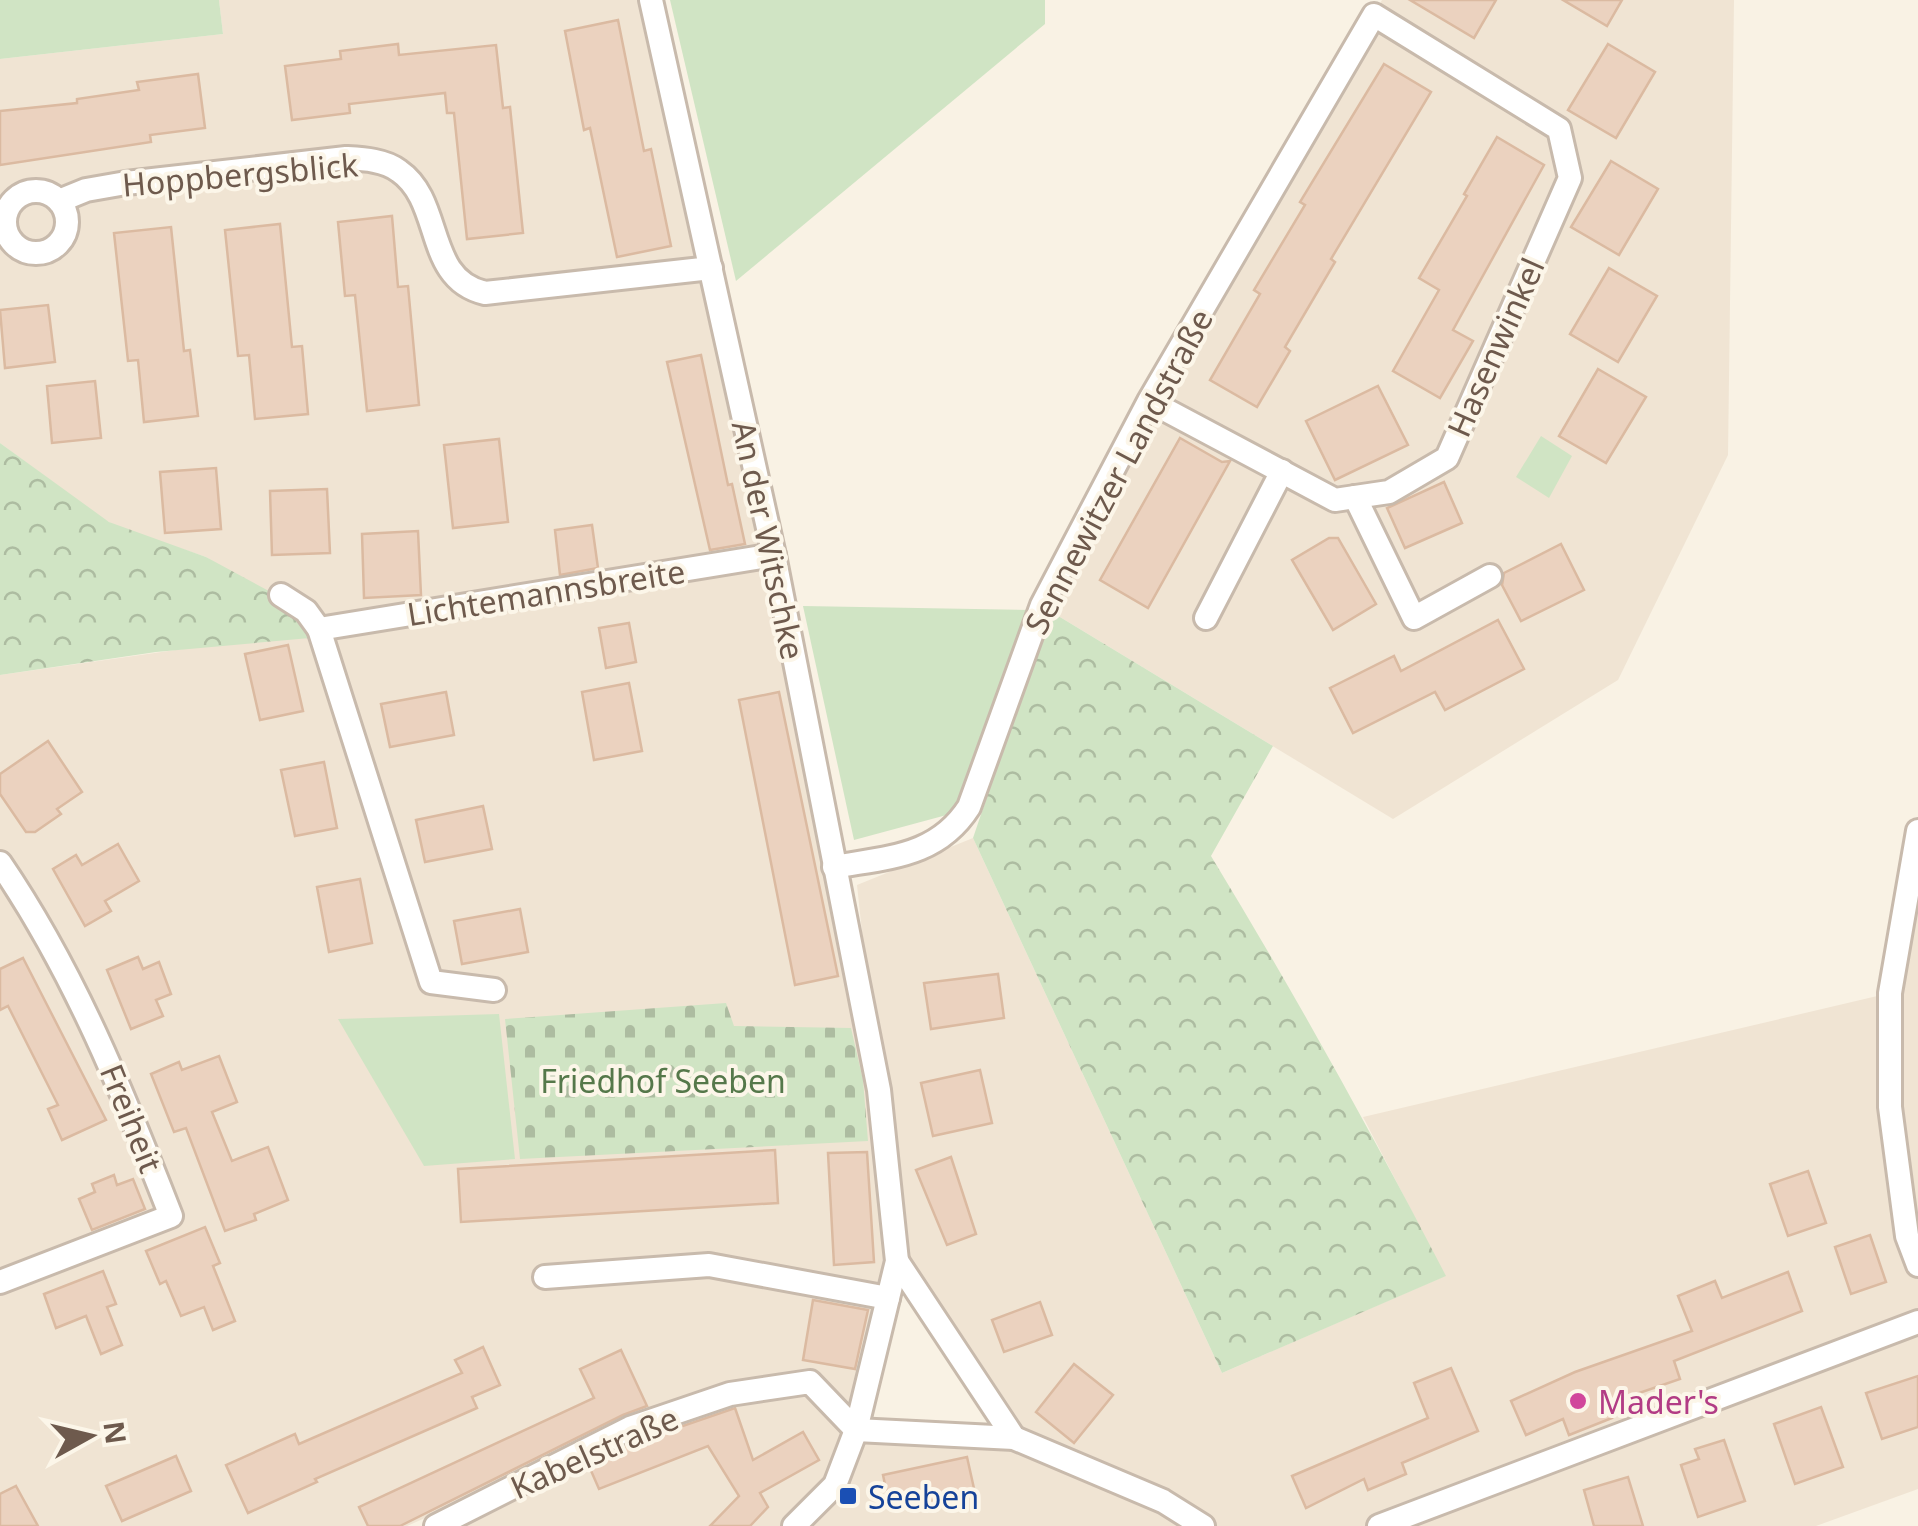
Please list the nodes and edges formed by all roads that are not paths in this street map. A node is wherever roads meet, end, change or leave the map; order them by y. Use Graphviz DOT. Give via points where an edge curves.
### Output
graph roads {
  1 [pos="651,0"];
  2 [pos="1374,15"];
  3 [pos="58,201"];
  4 [pos="711,268"];
  5 [pos="1149,401"];
  6 [pos="1282,471"];
  7 [pos="1355,497"];
  8 [pos="774,556"];
  9 [pos="1490,576"];
  10 [pos="281,595"];
  11 [pos="1206,618"];
  12 [pos="319,630"];
  13 [pos="1918,830"];
  14 [pos="0,863"];
  15 [pos="834,867"];
  16 [pos="494,990"];
  17 [pos="897,1261"];
  18 [pos="1918,1266"];
  19 [pos="544,1277"];
  20 [pos="0,1282"];
  21 [pos="888,1298"];
  22 [pos="1918,1322"];
  23 [pos="856,1430"];
  24 [pos="1014,1438"];
  25 [pos="436,1526"];
  26 [pos="794,1526"];
  27 [pos="1204,1526"];
  28 [pos="1379,1526"];
  1 -- 4 [label="street, An der Witschke"];
  2 -- 5 [label="street, Sennewitzer Landstraße"];
  2 -- 7 [label="street, Hasenwinkel" via="1559,129 1570,178 1447,458 1389,492"];
  3 -- 4 [label="street, Hoppbergsblick" via="126,183 365,159 399,170 410,182 449,271 475,291"];
  4 -- 8 [label="street, An der Witschke"];
  5 -- 6 [label="street, Hasenwinkel"];
  5 -- 15 [label="street, Sennewitzer Landstraße" via="1042,605 962,818 930,846"];
  6 -- 7 [label="street, Hasenwinkel" via="1335,500"];
  6 -- 11 [label="street"];
  7 -- 9 [label="street" via="1414,618"];
  8 -- 12 [label="street, Lichtemannsbreite"];
  8 -- 15 [label="street, An der Witschke"];
  10 -- 12 [label="street" via="306,611"];
  12 -- 16 [label="street" via="431,982"];
  13 -- 18 [label="street" via="1890,993 1890,1107 1907,1236"];
  14 -- 20 [label="street, Freiheit" via="87,1010 171,1216"];
  15 -- 17 [label="street, An der Witschke" via="878,1082"];
  17 -- 21 [label="street"];
  17 -- 24 [label="street"];
  19 -- 21 [label="street" via="709,1265"];
  21 -- 23 [label="street"];
  22 -- 28 [label="street"];
  23 -- 24 [label="street"];
  23 -- 25 [label="street, Kabelstraße" via="810,1382 730,1394 630,1428"];
  23 -- 26 [label="street" via="835,1485"];
  24 -- 27 [label="street"];
}
